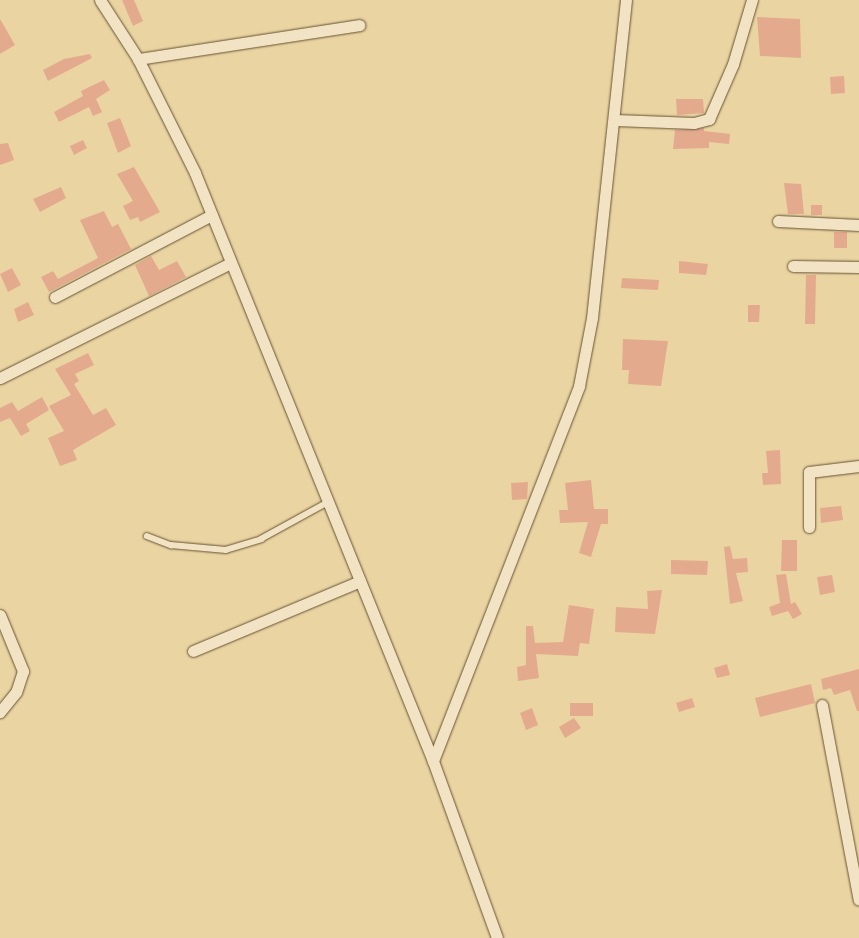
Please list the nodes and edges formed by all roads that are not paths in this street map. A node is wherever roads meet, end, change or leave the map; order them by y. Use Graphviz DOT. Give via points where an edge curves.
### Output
graph roads {
  1 [pos="100,0"];
  2 [pos="626,0"];
  3 [pos="752,0"];
  4 [pos="360,25"];
  5 [pos="138,59"];
  6 [pos="615,120"];
  7 [pos="212,215"];
  8 [pos="778,221"];
  9 [pos="859,225"];
  10 [pos="231,263"];
  11 [pos="793,266"];
  12 [pos="859,267"];
  13 [pos="55,297"];
  14 [pos="0,378"];
  15 [pos="859,466"];
  16 [pos="328,502"];
  17 [pos="809,527"];
  18 [pos="147,536"];
  19 [pos="360,581"];
  20 [pos="0,615"];
  21 [pos="193,651"];
  22 [pos="822,706"];
  23 [pos="0,712"];
  24 [pos="433,761"];
  25 [pos="859,900"];
  26 [pos="497,938"];
  1 -- 5 [label="street"];
  2 -- 6 [label="street"];
  3 -- 6 [label="street" via="733,64 709,119 694,123"];
  4 -- 5 [label="street"];
  5 -- 7 [label="street" via="168,112"];
  6 -- 24 [label="street" via="592,318 579,386"];
  7 -- 10 [label="street"];
  7 -- 13 [label="street"];
  8 -- 9 [label="street"];
  10 -- 14 [label="street"];
  10 -- 16 [label="street"];
  11 -- 12 [label="street"];
  15 -- 17 [label="street" via="809,472"];
  16 -- 18 [label="lane" via="262,539 226,550 171,545"];
  16 -- 19 [label="street"];
  19 -- 21 [label="street"];
  19 -- 24 [label="street"];
  20 -- 23 [label="street" via="23,671 16,692"];
  22 -- 25 [label="street"];
  24 -- 26 [label="street"];
}
